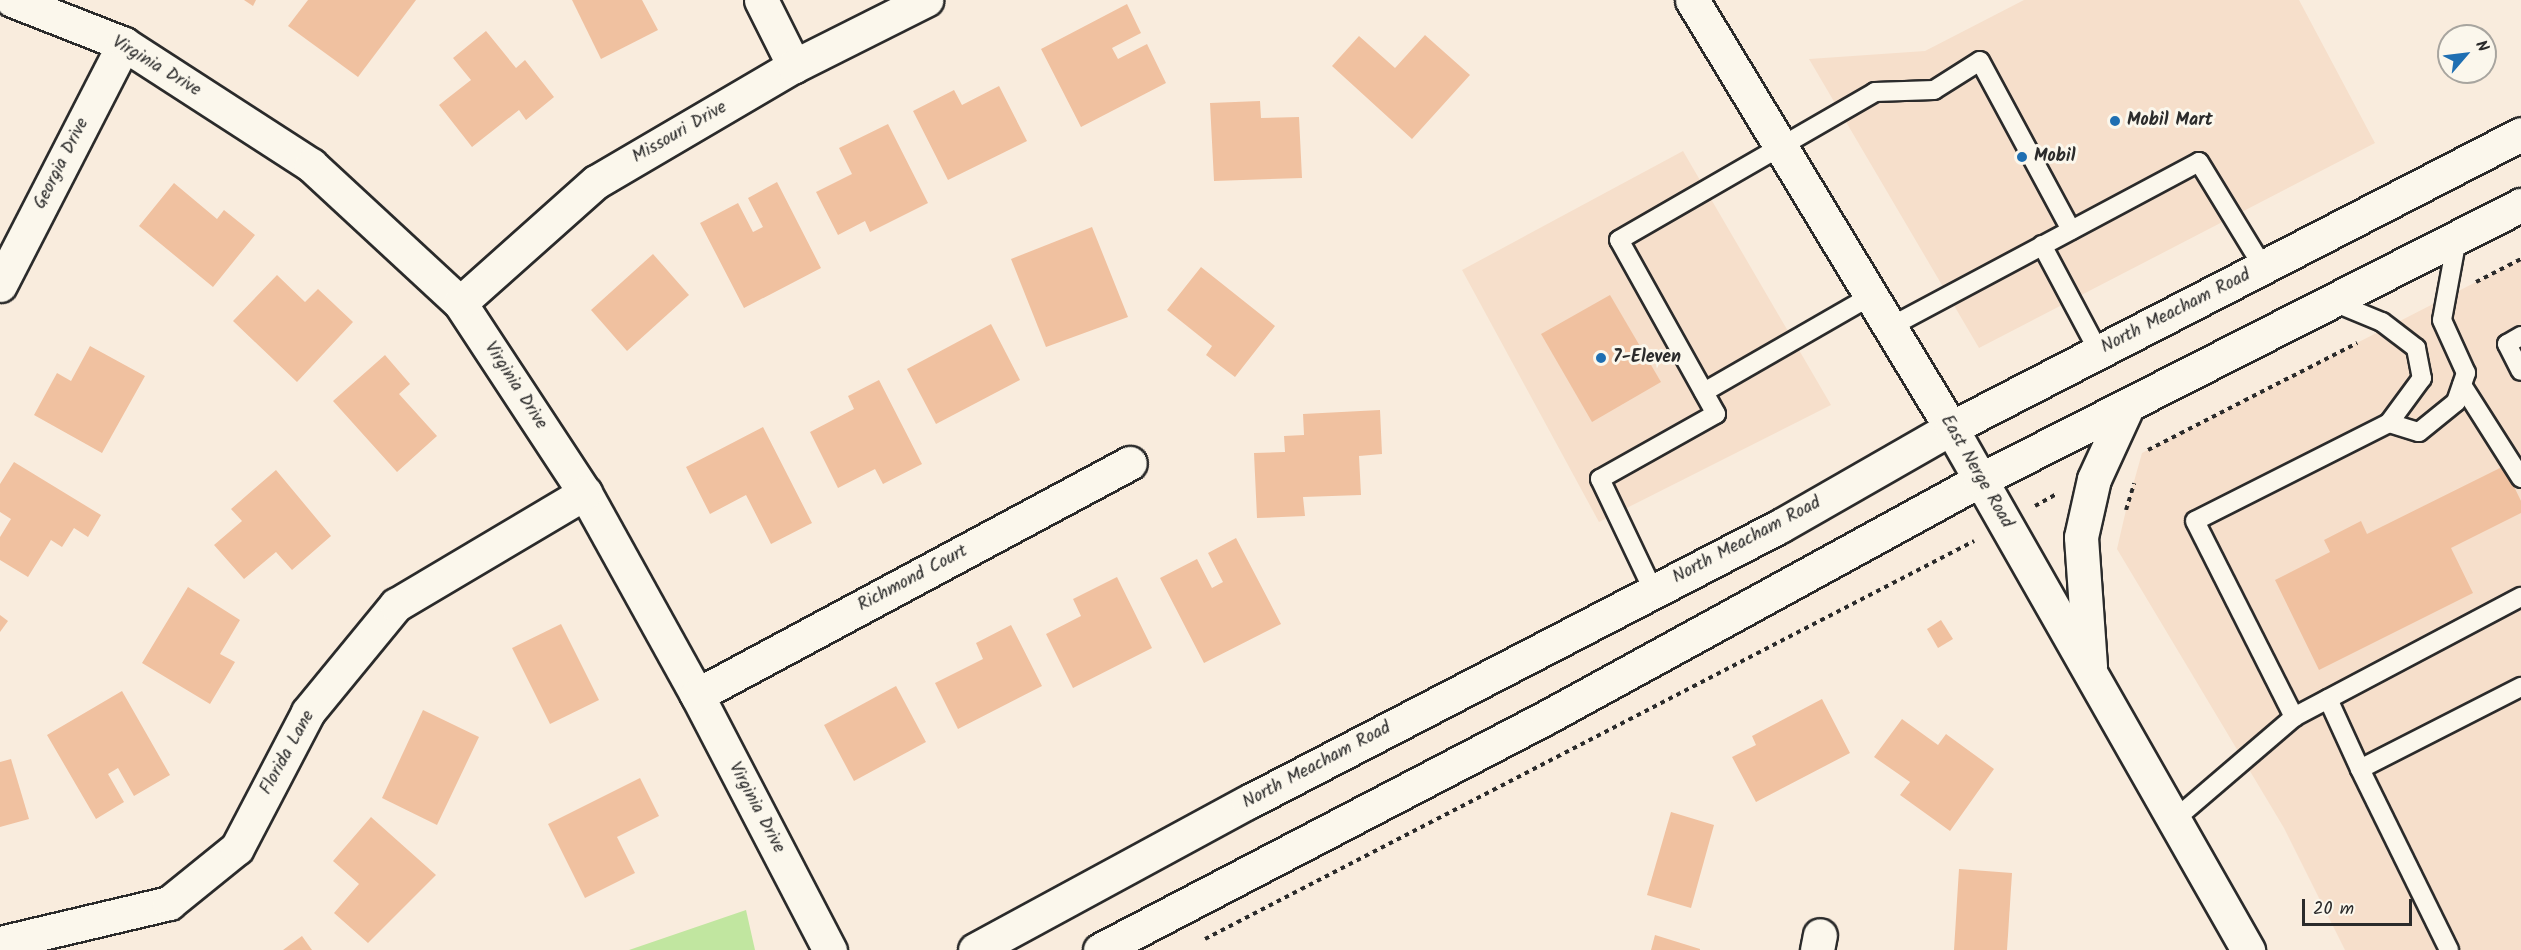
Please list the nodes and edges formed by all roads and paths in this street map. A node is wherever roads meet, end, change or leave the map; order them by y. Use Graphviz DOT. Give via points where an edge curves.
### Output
graph roads {
  1 [pos="12,0"];
  2 [pos="761,0"];
  3 [pos="926,0"];
  4 [pos="1692,0"];
  5 [pos="124,44"];
  6 [pos="794,66"];
  7 [pos="2521,134"];
  8 [pos="1779,144"];
  9 [pos="2521,205"];
  10 [pos="2071,230"];
  11 [pos="2457,238"];
  12 [pos="2042,245"];
  13 [pos="2521,260"];
  14 [pos="2263,267"];
  15 [pos="0,285"];
  16 [pos="1871,296"];
  17 [pos="2446,298"];
  18 [pos="2331,302"];
  19 [pos="460,303"];
  20 [pos="1890,327"];
  21 [pos="2388,327"];
  22 [pos="2521,336"];
  23 [pos="2099,352"];
  24 [pos="2521,371"];
  25 [pos="2462,385"];
  26 [pos="1704,392"];
  27 [pos="2128,405"];
  28 [pos="2389,423"];
  29 [pos="1951,428"];
  30 [pos="2142,453"];
  31 [pos="1130,463"];
  32 [pos="2136,476"];
  33 [pos="2521,478"];
  34 [pos="1980,480"];
  35 [pos="585,493"];
  36 [pos="2126,510"];
  37 [pos="1928,566"];
  38 [pos="1653,591"];
  39 [pos="2521,597"];
  40 [pos="2091,674"];
  41 [pos="2521,687"];
  42 [pos="697,695"];
  43 [pos="2328,699"];
  44 [pos="2294,717"];
  45 [pos="2360,769"];
  46 [pos="2174,820"];
  47 [pos="0,943"];
  48 [pos="1194,945"];
  49 [pos="830,950"];
  50 [pos="975,950"];
  51 [pos="1100,950"];
  52 [pos="2248,950"];
  53 [pos="2449,950"];
  1 -- 5 [label="main road, Virginia Drive"];
  2 -- 6 [label="main road"];
  3 -- 6 [label="main road, Missouri Drive"];
  4 -- 8 [label="main road, East Nerge Road"];
  5 -- 15 [label="main road, Georgia Drive"];
  5 -- 19 [label="main road, Virginia Drive" via="311,165"];
  6 -- 19 [label="main road, Missouri Drive" via="596,182"];
  7 -- 14 [label="main road, North Meacham Road"];
  8 -- 10 [label="lane" via="1875,92 1935,90 1980,62"];
  8 -- 16 [label="main road, East Nerge Road"];
  8 -- 26 [label="lane" via="1619,240"];
  9 -- 11 [label="main road"];
  10 -- 12 [label="lane"];
  10 -- 14 [label="lane" via="2199,162"];
  11 -- 17 [label="lane"];
  11 -- 18 [label="main road"];
  12 -- 20 [label="lane"];
  12 -- 23 [label="lane"];
  13 -- 17 [label="path"];
  14 -- 23 [label="main road, North Meacham Road"];
  16 -- 20 [label="main road, East Nerge Road"];
  16 -- 26 [label="lane"];
  17 -- 25 [label="lane" via="2442,320 2466,373"];
  18 -- 21 [label="lane"];
  18 -- 27 [label="main road"];
  19 -- 35 [label="main road, Virginia Drive"];
  20 -- 29 [label="main road, East Nerge Road"];
  21 -- 28 [label="lane" via="2416,348 2422,378"];
  21 -- 30 [label="path"];
  22 -- 24 [label="lane" via="2507,344"];
  23 -- 29 [label="main road, North Meacham Road"];
  25 -- 28 [label="lane" via="2456,402 2419,432"];
  25 -- 33 [label="lane"];
  26 -- 38 [label="lane" via="1716,414 1600,479"];
  27 -- 34 [label="main road"];
  27 -- 40 [label="main road" via="2094,478 2081,537"];
  28 -- 44 [label="lane" via="2195,521"];
  29 -- 34 [label="main road, East Nerge Road"];
  29 -- 38 [label="main road, North Meacham Road" via="1780,526"];
  31 -- 42 [label="main road, Richmond Court"];
  32 -- 36 [label="path"];
  34 -- 40 [label="main road, East Nerge Road"];
  34 -- 51 [label="main road" via="1547,717"];
  35 -- 42 [label="main road, Virginia Drive"];
  35 -- 47 [label="main road, Florida Lane" via="396,605 308,712 237,848 169,903"];
  37 -- 48 [label="path"];
  38 -- 50 [label="main road, North Meacham Road"];
  39 -- 43 [label="lane"];
  40 -- 46 [label="main road, East Nerge Road"];
  41 -- 45 [label="lane"];
  42 -- 49 [label="main road, Virginia Drive"];
  43 -- 44 [label="lane"];
  43 -- 45 [label="lane"];
  44 -- 46 [label="lane"];
  45 -- 53 [label="lane"];
  46 -- 52 [label="main road, East Nerge Road"];
}
